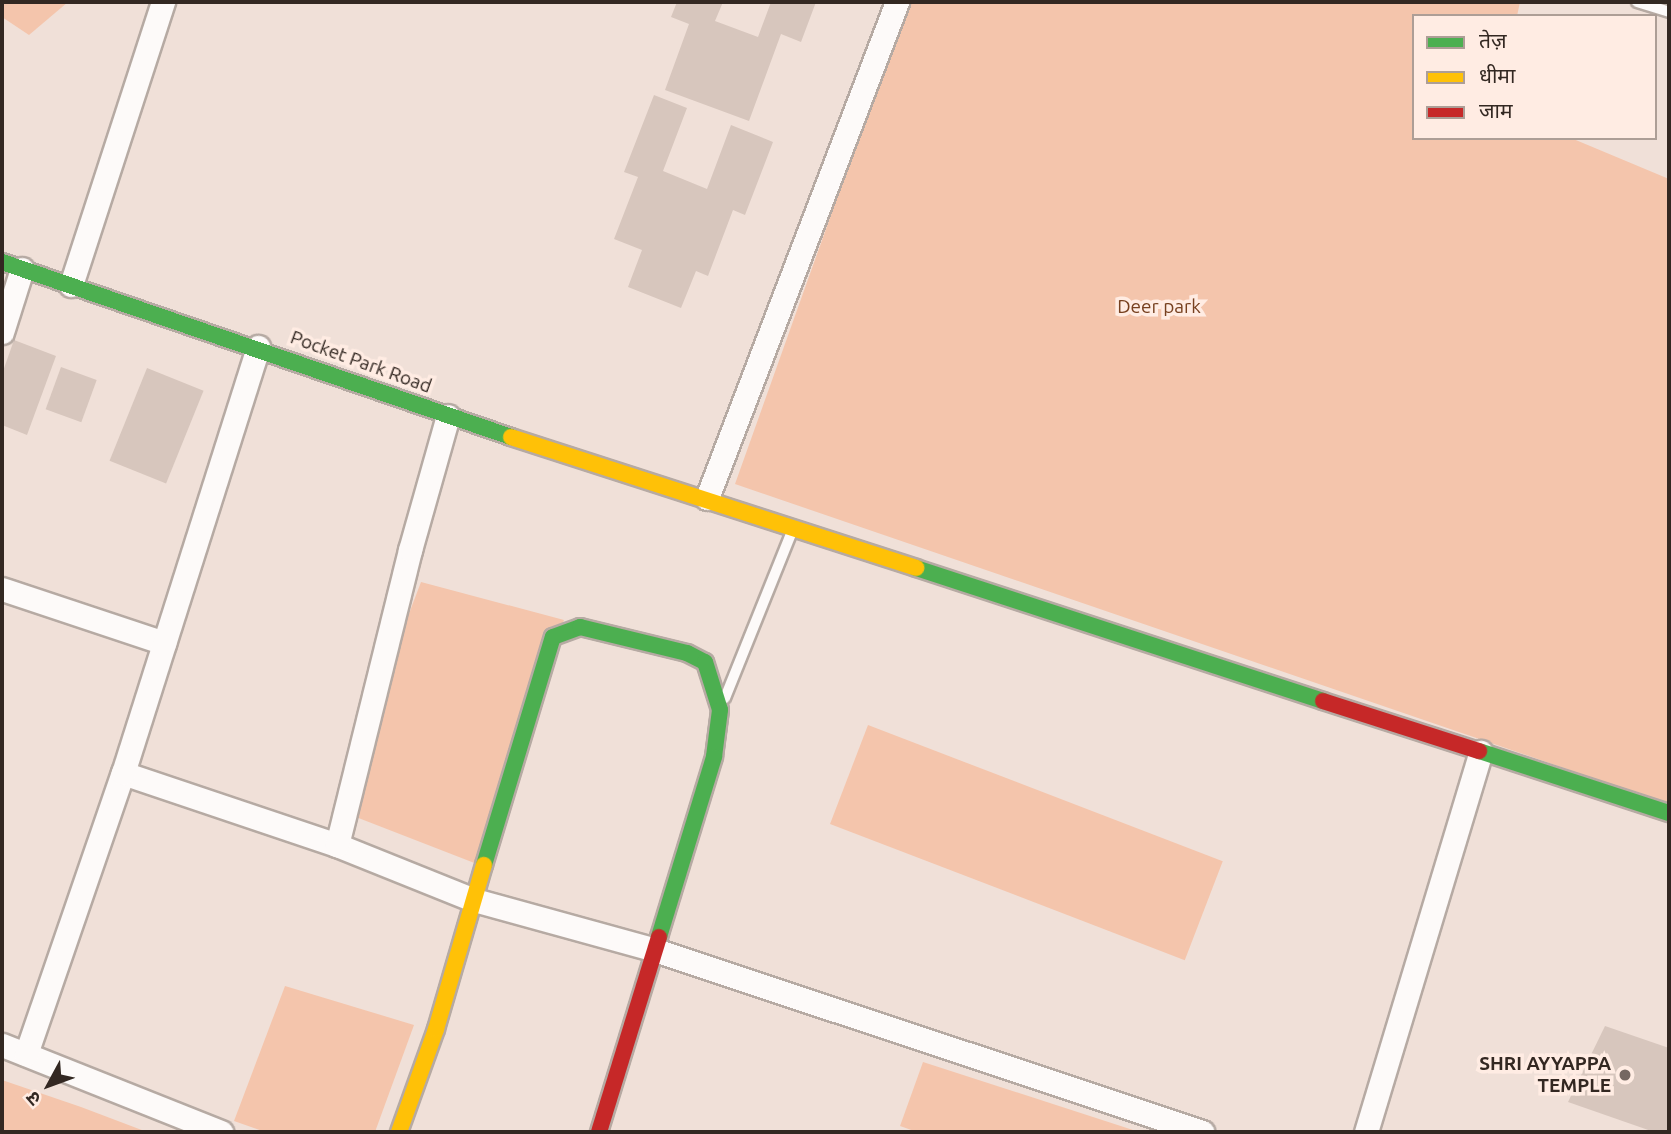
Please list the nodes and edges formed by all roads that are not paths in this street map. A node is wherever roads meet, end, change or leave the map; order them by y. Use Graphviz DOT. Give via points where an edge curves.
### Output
graph roads {
  1 [pos="163,2"];
  2 [pos="897,2"];
  3 [pos="1637,2"];
  4 [pos="1669,12"];
  5 [pos="12,265"];
  6 [pos="71,285"];
  7 [pos="2,332"];
  8 [pos="258,347"];
  9 [pos="448,416"];
  10 [pos="706,498"];
  11 [pos="794,526"];
  12 [pos="2,589"];
  13 [pos="164,643"];
  14 [pos="720,710"];
  15 [pos="1481,752"];
  16 [pos="123,773"];
  17 [pos="1669,813"];
  18 [pos="337,845"];
  19 [pos="474,900"];
  20 [pos="652,949"];
  21 [pos="2,1045"];
  22 [pos="26,1054"];
  23 [pos="220,1132"];
  24 [pos="399,1132"];
  25 [pos="599,1132"];
  26 [pos="1202,1132"];
  27 [pos="1366,1132"];
  1 -- 6 [label="street"];
  2 -- 10 [label="street"];
  3 -- 4 [label="lane"];
  5 -- 6 [label="street, Pocket Park Road"];
  5 -- 7 [label="street"];
  6 -- 8 [label="street, Pocket Park Road"];
  8 -- 9 [label="street, Pocket Park Road"];
  8 -- 13 [label="street"];
  9 -- 10 [label="street, Pocket Park Road"];
  9 -- 18 [label="street"];
  10 -- 11 [label="street, Pocket Park Road"];
  11 -- 14 [label="lane"];
  11 -- 15 [label="street, Pocket Park Road"];
  12 -- 13 [label="street"];
  13 -- 16 [label="street"];
  14 -- 19 [label="street" via="705,662 687,653 580,627 553,637"];
  14 -- 20 [label="street" via="714,757"];
  15 -- 17 [label="street, Pocket Park Road"];
  15 -- 27 [label="street"];
  16 -- 18 [label="street"];
  16 -- 22 [label="street"];
  18 -- 19 [label="street"];
  19 -- 20 [label="street"];
  19 -- 24 [label="street" via="436,1029"];
  20 -- 25 [label="street" via="629,1044"];
  20 -- 26 [label="street"];
  21 -- 22 [label="street"];
  22 -- 23 [label="street"];
}
